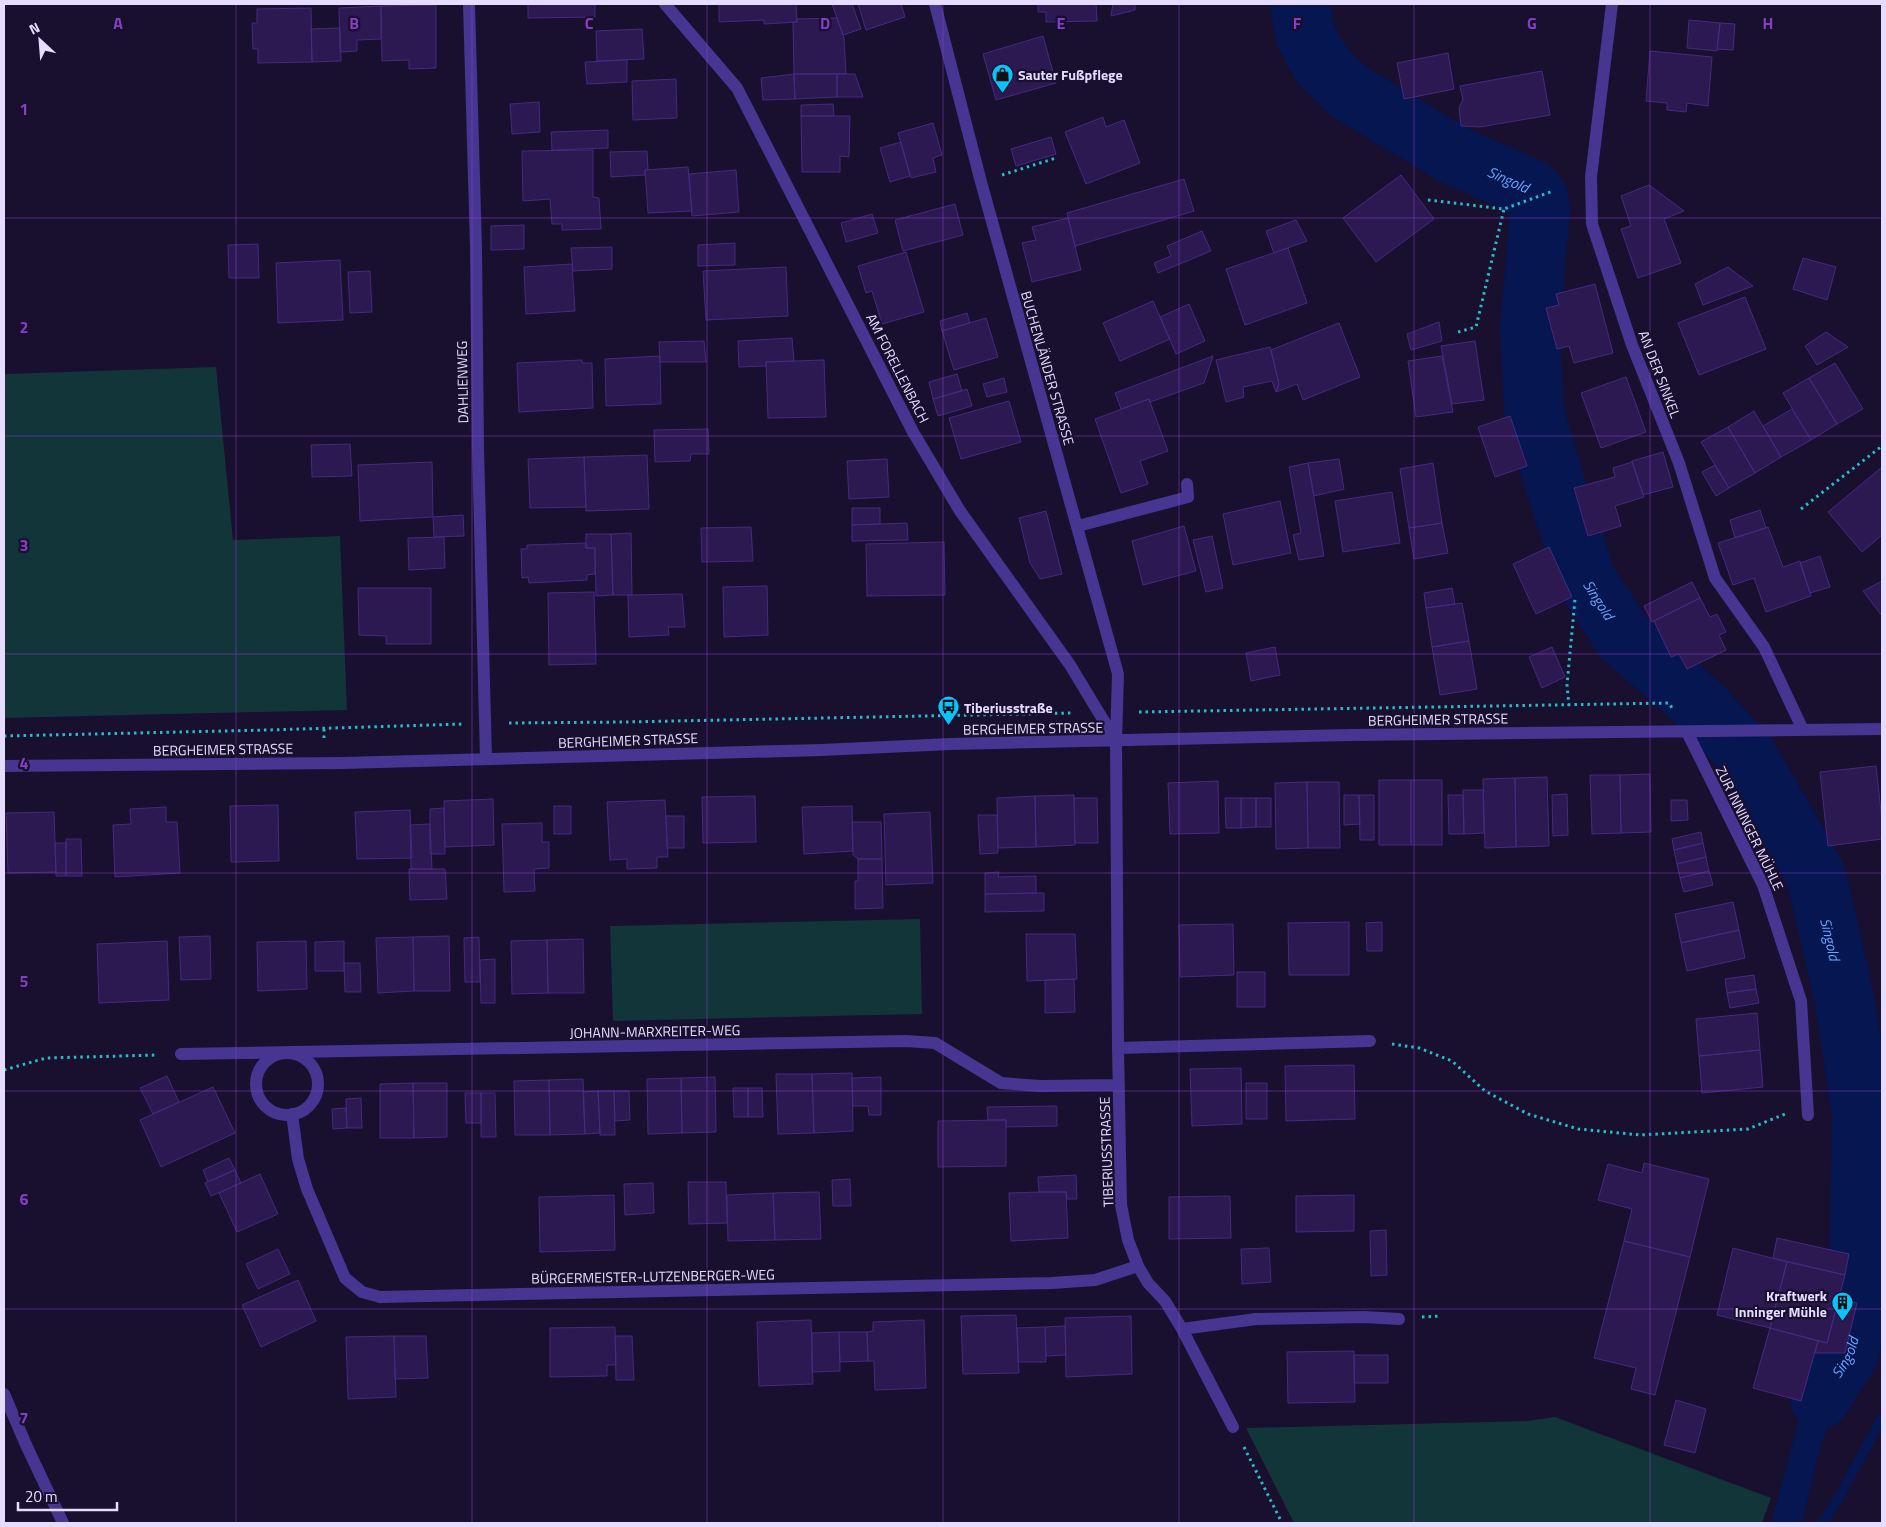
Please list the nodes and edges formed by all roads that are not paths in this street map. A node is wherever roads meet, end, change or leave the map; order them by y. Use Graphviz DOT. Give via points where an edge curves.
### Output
graph roads {
  1 [pos="469,4"];
  2 [pos="665,4"];
  3 [pos="935,4"];
  4 [pos="1612,4"];
  5 [pos="1187,484"];
  6 [pos="1078,526"];
  7 [pos="1882,729"];
  8 [pos="1803,730"];
  9 [pos="1687,732"];
  10 [pos="1116,741"];
  11 [pos="486,759"];
  12 [pos="4,766"];
  13 [pos="1370,1041"];
  14 [pos="1118,1048"];
  15 [pos="287,1053"];
  16 [pos="181,1054"];
  17 [pos="1119,1086"];
  18 [pos="1807,1110"];
  19 [pos="292,1114"];
  20 [pos="1138,1266"];
  21 [pos="1399,1319"];
  22 [pos="1182,1329"];
  23 [pos="5,1399"];
  24 [pos="1233,1427"];
  25 [pos="63,1523"];
  1 -- 11 [label="street, DAHLIENWEG"];
  2 -- 10 [label="street, AM FORELLENBACH" via="737,88 914,432 960,511 1070,665"];
  3 -- 6 [label="street, BUCHENLÄNDER STRASSE" via="981,182"];
  4 -- 8 [label="street, AN DER SINKEL" via="1591,177 1592,224 1632,345 1679,463 1715,578 1764,647"];
  5 -- 6 [label="street" via="1188,497"];
  6 -- 10 [label="street, BUCHENLÄNDER STRASSE" via="1118,674"];
  7 -- 8 [label="street, BERGHEIMER STRASSE"];
  8 -- 9 [label="street, BERGHEIMER STRASSE"];
  9 -- 10 [label="street, BERGHEIMER STRASSE" via="1524,732"];
  9 -- 18 [label="street, ZUR INNINGER MÜHLE" via="1763,885 1801,1001"];
  10 -- 11 [label="street, BERGHEIMER STRASSE"];
  10 -- 14 [label="street, TIBERIUSSTRASSE"];
  11 -- 12 [label="street, BERGHEIMER STRASSE"];
  13 -- 14 [label="street"];
  14 -- 17 [label="street, TIBERIUSSTRASSE"];
  15 -- 16 [label="street, JOHANN-MARXREITER-WEG"];
  15 -- 17 [label="street, JOHANN-MARXREITER-WEG" via="906,1041 935,1043 1002,1083"];
  15 -- 19 [label="street" via="306,1059 317,1076 318,1087 310,1105"];
  15 -- 19 [label="street" via="277,1055 261,1067 256,1087 258,1097 272,1112"];
  17 -- 20 [label="street, TIBERIUSSTRASSE" via="1121,1205 1128,1240"];
  19 -- 20 [label="street, BÜRGERMEISTER-LUTZENBERGER-WEG" via="298,1160 307,1189 345,1278 362,1292 380,1296 1052,1282 1095,1280"];
  20 -- 22 [label="street, TIBERIUSSTRASSE"];
  21 -- 22 [label="street" via="1256,1319"];
  22 -- 24 [label="street, TIBERIUSSTRASSE"];
  23 -- 25 [label="street"];
}
